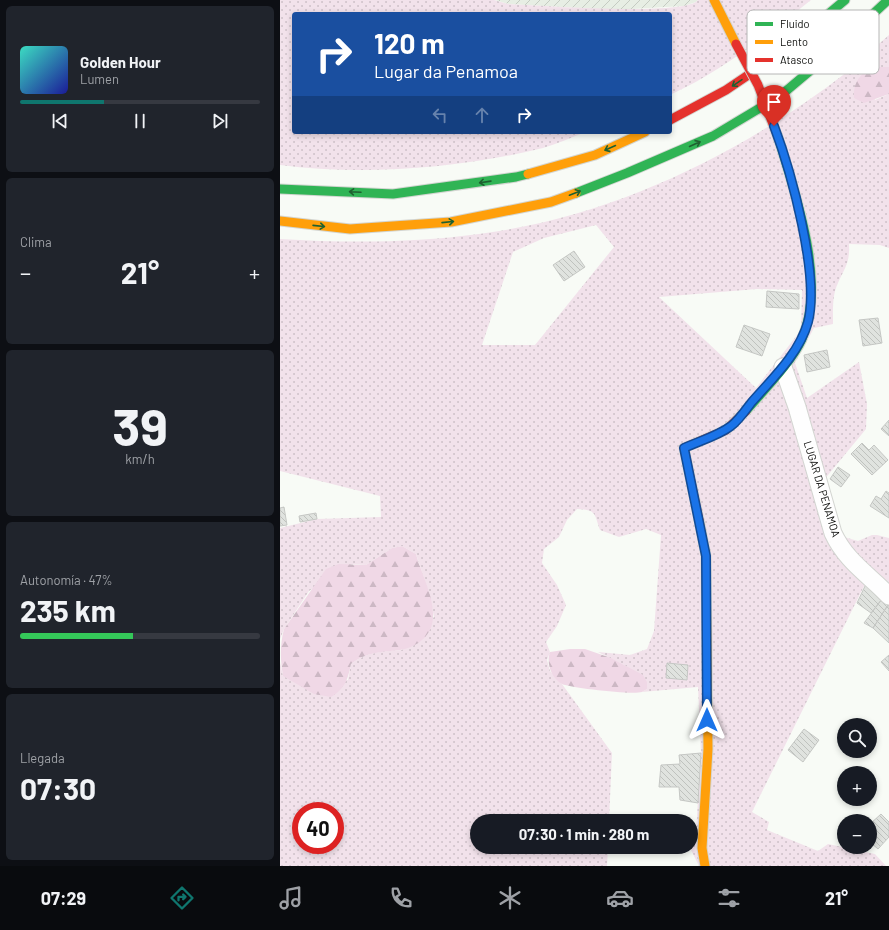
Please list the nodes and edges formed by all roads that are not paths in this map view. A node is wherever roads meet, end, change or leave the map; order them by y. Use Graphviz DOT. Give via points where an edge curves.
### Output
graph roads {
  1 [pos="714,0"];
  2 [pos="845,0"];
  3 [pos="888,0"];
  4 [pos="833,10"];
  5 [pos="877,10"];
  6 [pos="747,64"];
  7 [pos="750,74"];
  8 [pos="752,74"];
  9 [pos="806,74"];
  10 [pos="672,119"];
  11 [pos="641,134"];
  12 [pos="280,189"];
  13 [pos="280,221"];
  14 [pos="783,366"];
  15 [pos="889,594"];
  16 [pos="706,866"];
  1 -- 6 [label="main road, bridge"];
  2 -- 4 [label="main road, one-way"];
  5 -- 3 [label="main road, one-way"];
  7 -- 10 [label="main road, one-way"];
  8 -- 14 [label="main road, bridge" via="779,140 799,212 809,265 811,295 808,321 802,338"];
  13 -- 9 [label="main road, one-way" via="350,229 451,222 551,202 627,174 713,136 780,96"];
  11 -- 12 [label="main road, one-way" via="595,155 516,177 393,194"];
  14 -- 15 [label="street, LUGAR DA PENAMOA" via="798,407 833,533 848,558"];
  14 -- 16 [label="main road" via="731,426 684,448 706,556 708,749 702,848"];
}
